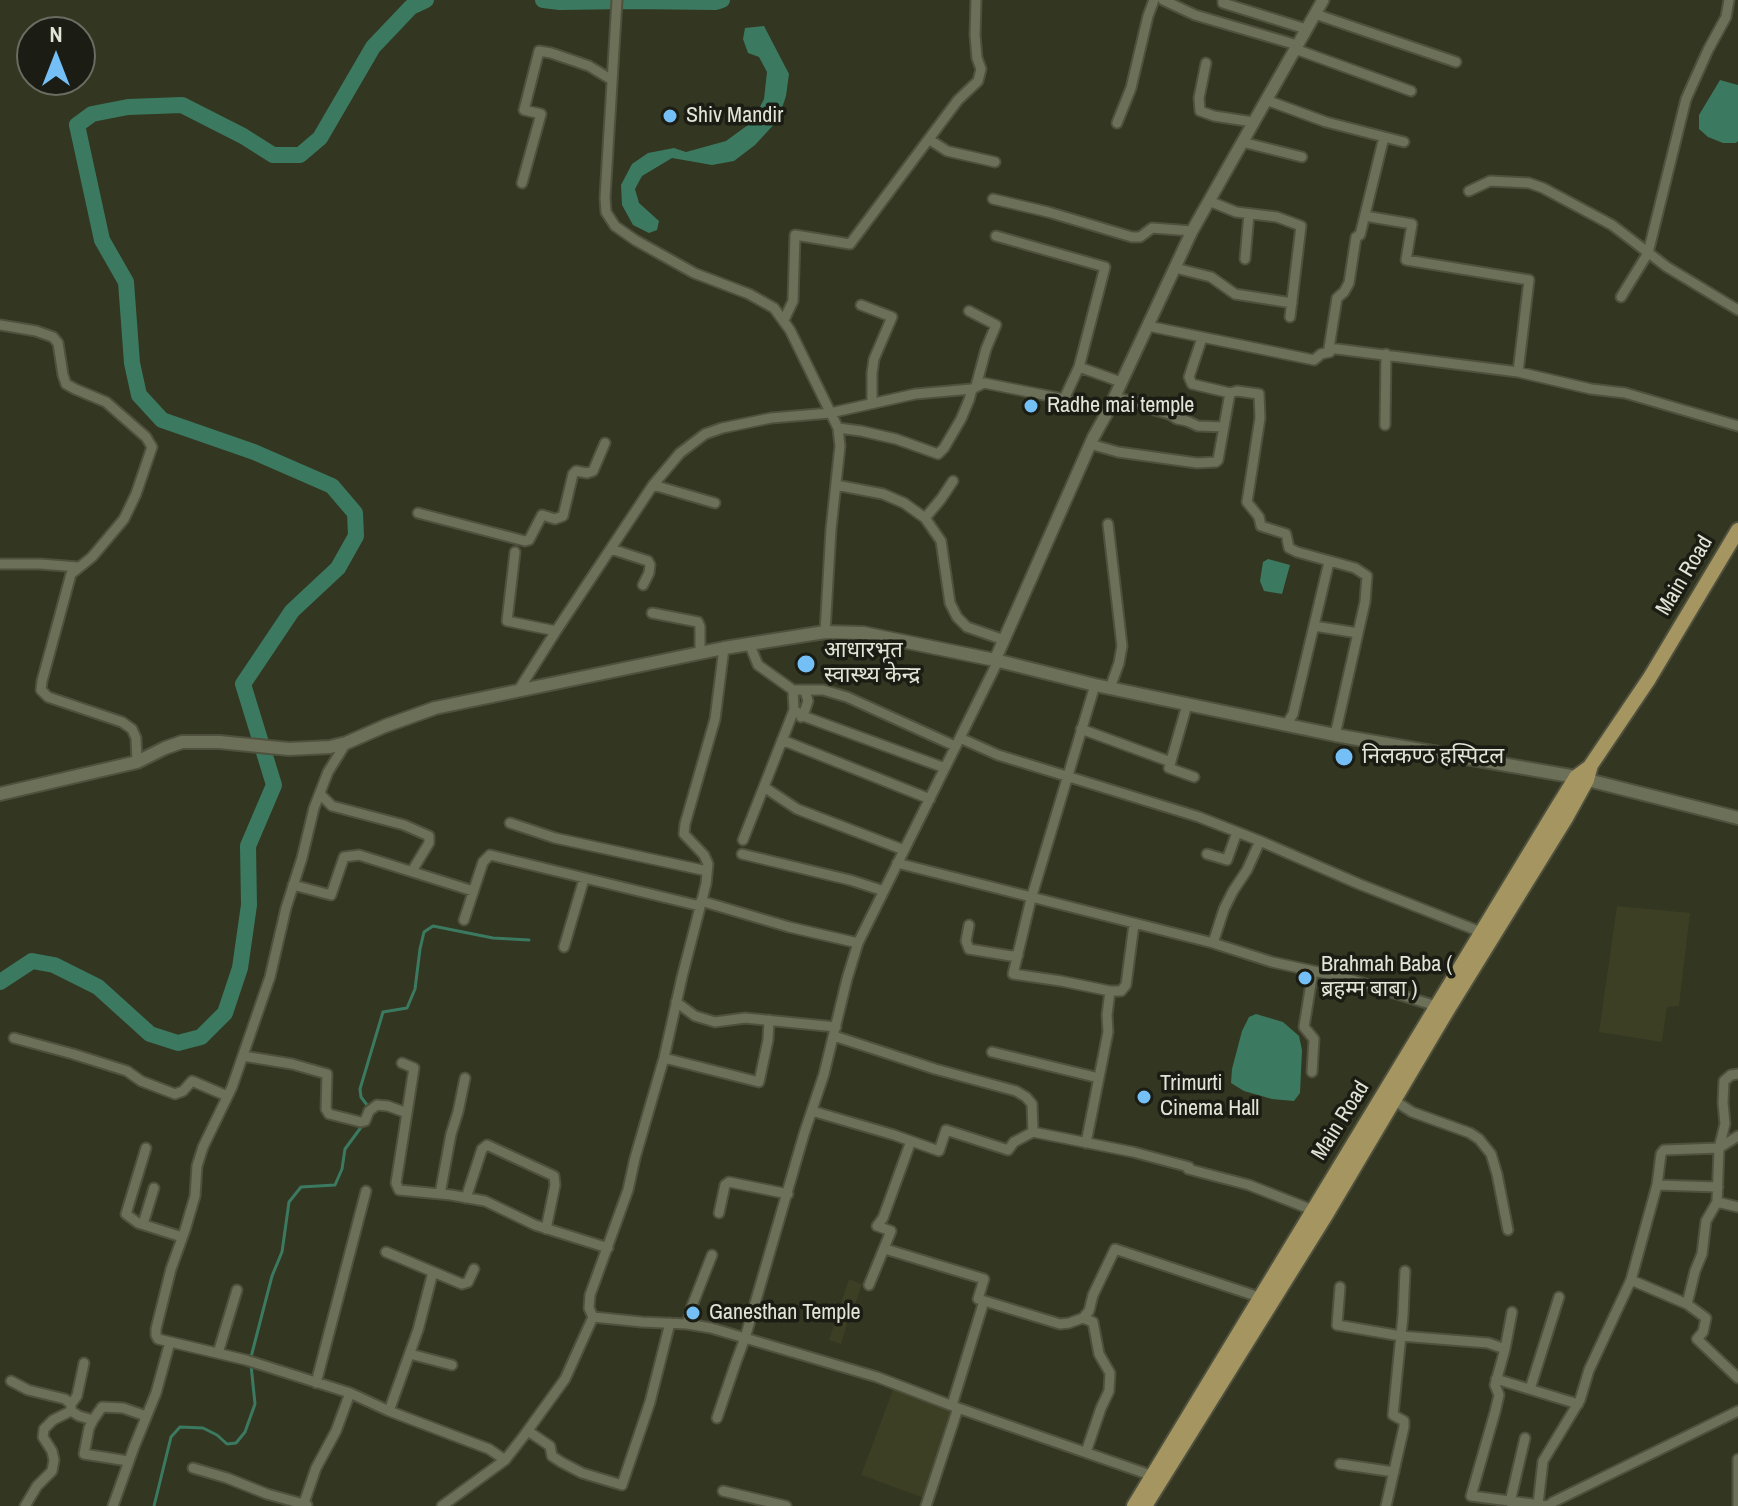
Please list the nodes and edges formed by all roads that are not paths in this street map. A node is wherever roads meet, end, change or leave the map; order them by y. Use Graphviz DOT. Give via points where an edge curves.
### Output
graph roads {
  1 [pos="617,0"];
  2 [pos="976,0"];
  3 [pos="1154,0"];
  4 [pos="1163,0"];
  5 [pos="1223,0"];
  6 [pos="1323,0"];
  7 [pos="1729,0"];
  8 [pos="1315,14"];
  9 [pos="1306,29"];
  10 [pos="1296,47"];
  11 [pos="1456,62"];
  12 [pos="1206,63"];
  13 [pos="612,80"];
  14 [pos="1411,91"];
  15 [pos="1266,100"];
  16 [pos="1253,122"];
  17 [pos="1117,123"];
  18 [pos="1384,137"];
  19 [pos="930,140"];
  20 [pos="1242,142"];
  21 [pos="1404,142"];
  22 [pos="1302,157"];
  23 [pos="995,162"];
  24 [pos="522,183"];
  25 [pos="1469,191"];
  26 [pos="993,199"];
  27 [pos="1209,201"];
  28 [pos="1249,214"];
  29 [pos="1365,216"];
  30 [pos="1192,231"];
  31 [pos="996,236"];
  32 [pos="1648,253"];
  33 [pos="1245,259"];
  34 [pos="1175,268"];
  35 [pos="1621,297"];
  36 [pos="1292,303"];
  37 [pos="861,305"];
  38 [pos="1738,310"];
  39 [pos="969,311"];
  40 [pos="1290,317"];
  41 [pos="784,320"];
  42 [pos="0,325"];
  43 [pos="1148,326"];
  44 [pos="1202,338"];
  45 [pos="1329,348"];
  46 [pos="1386,354"];
  47 [pos="1079,367"];
  48 [pos="1518,372"];
  49 [pos="1121,382"];
  50 [pos="974,388"];
  51 [pos="1230,393"];
  52 [pos="1114,397"];
  53 [pos="1064,399"];
  54 [pos="872,403"];
  55 [pos="1108,411"];
  56 [pos="830,413"];
  57 [pos="1385,425"];
  58 [pos="1738,426"];
  59 [pos="1224,427"];
  60 [pos="838,428"];
  61 [pos="605,443"];
  62 [pos="1090,444"];
  63 [pos="953,481"];
  64 [pos="653,485"];
  65 [pos="836,485"];
  66 [pos="715,503"];
  67 [pos="418,513"];
  68 [pos="925,518"];
  69 [pos="1108,524"];
  70 [pos="1738,530"];
  71 [pos="611,549"];
  72 [pos="515,552"];
  73 [pos="1329,562"];
  74 [pos="0,564"];
  75 [pos="78,567"];
  76 [pos="643,585"];
  77 [pos="652,613"];
  78 [pos="1314,626"];
  79 [pos="556,631"];
  80 [pos="825,632"];
  81 [pos="1358,633"];
  82 [pos="1004,640"];
  83 [pos="749,643"];
  84 [pos="724,648"];
  85 [pos="700,653"];
  86 [pos="996,660"];
  87 [pos="1095,685"];
  88 [pos="1110,688"];
  89 [pos="793,690"];
  90 [pos="518,691"];
  91 [pos="805,691"];
  92 [pos="1187,705"];
  93 [pos="794,710"];
  94 [pos="803,716"];
  95 [pos="1286,725"];
  96 [pos="787,728"];
  97 [pos="1081,729"];
  98 [pos="1335,735"];
  99 [pos="782,740"];
  100 [pos="958,742"];
  101 [pos="346,743"];
  102 [pos="137,762"];
  103 [pos="1171,762"];
  104 [pos="945,768"];
  105 [pos="1194,777"];
  106 [pos="1066,778"];
  107 [pos="1581,779"];
  108 [pos="764,787"];
  109 [pos="0,794"];
  110 [pos="320,794"];
  111 [pos="930,799"];
  112 [pos="1738,818"];
  113 [pos="510,823"];
  114 [pos="1237,832"];
  115 [pos="743,840"];
  116 [pos="1260,841"];
  117 [pos="904,850"];
  118 [pos="742,854"];
  119 [pos="1207,854"];
  120 [pos="897,863"];
  121 [pos="412,871"];
  122 [pos="707,871"];
  123 [pos="584,879"];
  124 [pos="293,885"];
  125 [pos="473,891"];
  126 [pos="884,891"];
  127 [pos="1031,899"];
  128 [pos="700,903"];
  129 [pos="464,920"];
  130 [pos="1134,924"];
  131 [pos="969,925"];
  132 [pos="1488,935"];
  133 [pos="858,943"];
  134 [pos="1213,943"];
  135 [pos="564,947"];
  136 [pos="1018,955"];
  137 [pos="1313,971"];
  138 [pos="1110,991"];
  139 [pos="676,1002"];
  140 [pos="1436,1006"];
  141 [pos="769,1020"];
  142 [pos="835,1031"];
  143 [pos="14,1038"];
  144 [pos="992,1052"];
  145 [pos="243,1056"];
  146 [pos="664,1058"];
  147 [pos="402,1063"];
  148 [pos="1312,1072"];
  149 [pos="1738,1074"];
  150 [pos="465,1078"];
  151 [pos="1099,1078"];
  152 [pos="227,1096"];
  153 [pos="1390,1097"];
  154 [pos="812,1111"];
  155 [pos="407,1113"];
  156 [pos="1033,1132"];
  157 [pos="1738,1136"];
  158 [pos="911,1141"];
  159 [pos="1086,1143"];
  160 [pos="146,1148"];
  161 [pos="1719,1148"];
  162 [pos="1657,1185"];
  163 [pos="1718,1187"];
  164 [pos="154,1188"];
  165 [pos="366,1191"];
  166 [pos="440,1194"];
  167 [pos="788,1194"];
  168 [pos="466,1198"];
  169 [pos="1717,1202"];
  170 [pos="1738,1207"];
  171 [pos="719,1213"];
  172 [pos="1319,1213"];
  173 [pos="143,1224"];
  174 [pos="546,1229"];
  175 [pos="1508,1230"];
  176 [pos="182,1237"];
  177 [pos="608,1248"];
  178 [pos="885,1249"];
  179 [pos="386,1252"];
  180 [pos="712,1255"];
  181 [pos="474,1269"];
  182 [pos="1405,1271"];
  183 [pos="433,1272"];
  184 [pos="1631,1280"];
  185 [pos="869,1285"];
  186 [pos="1340,1287"];
  187 [pos="237,1290"];
  188 [pos="1559,1297"];
  189 [pos="1267,1299"];
  190 [pos="984,1301"];
  191 [pos="1687,1304"];
  192 [pos="1512,1312"];
  193 [pos="593,1317"];
  194 [pos="1083,1318"];
  195 [pos="670,1323"];
  196 [pos="687,1324"];
  197 [pos="1401,1336"];
  198 [pos="745,1338"];
  199 [pos="170,1342"];
  200 [pos="1505,1349"];
  201 [pos="218,1353"];
  202 [pos="410,1354"];
  203 [pos="84,1363"];
  204 [pos="452,1365"];
  205 [pos="1738,1378"];
  206 [pos="1496,1379"];
  207 [pos="11,1381"];
  208 [pos="316,1383"];
  209 [pos="1530,1389"];
  210 [pos="350,1393"];
  211 [pos="1578,1404"];
  212 [pos="955,1406"];
  213 [pos="71,1407"];
  214 [pos="389,1411"];
  215 [pos="1738,1411"];
  216 [pos="146,1416"];
  217 [pos="717,1418"];
  218 [pos="93,1420"];
  219 [pos="528,1431"];
  220 [pos="1525,1438"];
  221 [pos="1086,1452"];
  222 [pos="1738,1459"];
  223 [pos="505,1460"];
  224 [pos="128,1461"];
  225 [pos="1340,1464"];
  226 [pos="193,1468"];
  227 [pos="1394,1472"];
  228 [pos="1157,1478"];
  229 [pos="723,1491"];
  230 [pos="1510,1502"];
  231 [pos="1144,1504"];
  232 [pos="305,1505"];
  233 [pos="1545,1505"];
  234 [pos="25,1506"];
  235 [pos="113,1506"];
  236 [pos="442,1506"];
  237 [pos="786,1506"];
  238 [pos="926,1506"];
  239 [pos="1386,1506"];
  240 [pos="1738,1506"];
  1 -- 13 [label="street"];
  2 -- 19 [label="street" via="978,81"];
  3 -- 17 [label="street"];
  4 -- 10 [label="street"];
  5 -- 9 [label="street"];
  6 -- 8 [label="street"];
  7 -- 32 [label="street" via="1726,17 1686,99"];
  8 -- 9 [label="street"];
  8 -- 11 [label="street"];
  9 -- 10 [label="street"];
  10 -- 14 [label="street"];
  10 -- 15 [label="street"];
  12 -- 16 [label="street" via="1200,111"];
  13 -- 24 [label="street" via="589,66 539,51 524,110 541,114"];
  13 -- 41 [label="street" via="605,198 615,226 694,273 749,294"];
  15 -- 16 [label="street"];
  15 -- 18 [label="street"];
  16 -- 20 [label="street"];
  18 -- 21 [label="street"];
  18 -- 29 [label="street"];
  19 -- 23 [label="street" via="947,151"];
  19 -- 41 [label="street" via="850,244 795,235 793,301"];
  20 -- 22 [label="street"];
  20 -- 27 [label="street"];
  25 -- 32 [label="street" via="1490,181 1529,183 1612,225"];
  26 -- 30 [label="street" via="1132,237 1152,228"];
  27 -- 28 [label="street"];
  27 -- 30 [label="street"];
  28 -- 33 [label="street"];
  28 -- 36 [label="street" via="1301,226"];
  29 -- 45 [label="street" via="1349,283 1337,298"];
  29 -- 48 [label="street" via="1412,224 1406,260 1529,280"];
  30 -- 34 [label="street"];
  31 -- 47 [label="street" via="1105,267"];
  32 -- 35 [label="street"];
  32 -- 38 [label="street"];
  34 -- 36 [label="street" via="1211,277 1235,294"];
  34 -- 43 [label="street"];
  36 -- 40 [label="street"];
  37 -- 54 [label="street" via="892,317 874,359"];
  39 -- 50 [label="street" via="996,325"];
  41 -- 56 [label="street"];
  42 -- 75 [label="street" via="53,337 66,384 106,402 152,447 124,519"];
  43 -- 44 [label="street"];
  43 -- 49 [label="street"];
  44 -- 45 [label="street" via="1314,360"];
  44 -- 51 [label="street" via="1189,377 1192,384"];
  45 -- 46 [label="street"];
  46 -- 48 [label="street"];
  46 -- 57 [label="street"];
  47 -- 49 [label="street"];
  47 -- 53 [label="street"];
  48 -- 58 [label="street" via="1625,393"];
  49 -- 52 [label="street"];
  50 -- 53 [label="street" via="984,383"];
  50 -- 54 [label="street"];
  50 -- 60 [label="street" via="938,454"];
  51 -- 59 [label="street"];
  51 -- 73 [label="street" via="1259,394 1247,502 1261,526 1286,534 1289,548"];
  52 -- 55 [label="street"];
  52 -- 59 [label="street" via="1198,426"];
  53 -- 55 [label="street"];
  54 -- 56 [label="street"];
  55 -- 62 [label="street"];
  56 -- 60 [label="street"];
  56 -- 64 [label="street" via="771,418 705,434"];
  59 -- 62 [label="street" via="1216,462"];
  60 -- 65 [label="street"];
  61 -- 67 [label="street" via="593,471 573,474 563,516 542,515 529,540"];
  62 -- 82 [label="street"];
  63 -- 68 [label="street"];
  64 -- 66 [label="street"];
  64 -- 71 [label="street"];
  65 -- 68 [label="street" via="883,494"];
  65 -- 80 [label="street"];
  68 -- 82 [label="street" via="941,541 957,617 967,627"];
  69 -- 88 [label="street" via="1122,646"];
  70 -- 107 [label="main road, Main Road" via="1649,679"];
  71 -- 76 [label="street" via="648,561"];
  71 -- 79 [label="street"];
  72 -- 79 [label="street" via="507,621"];
  73 -- 78 [label="street"];
  73 -- 81 [label="street" via="1367,576"];
  74 -- 75 [label="street"];
  75 -- 102 [label="street" via="71,574 41,690 132,729"];
  77 -- 85 [label="street" via="698,622"];
  78 -- 81 [label="street"];
  78 -- 95 [label="street"];
  79 -- 90 [label="street"];
  80 -- 83 [label="main road"];
  80 -- 86 [label="main road" via="863,633"];
  81 -- 98 [label="street"];
  82 -- 86 [label="street"];
  83 -- 84 [label="main road"];
  83 -- 89 [label="street" via="758,665"];
  84 -- 85 [label="main road"];
  84 -- 122 [label="street" via="715,719 684,834 704,855"];
  85 -- 90 [label="main road"];
  86 -- 87 [label="main road"];
  86 -- 100 [label="street"];
  87 -- 88 [label="main road"];
  87 -- 97 [label="street"];
  88 -- 92 [label="main road"];
  89 -- 91 [label="street"];
  89 -- 93 [label="street"];
  90 -- 101 [label="main road" via="435,708"];
  91 -- 94 [label="street"];
  91 -- 100 [label="street" via="847,697"];
  92 -- 95 [label="main road"];
  92 -- 103 [label="street"];
  93 -- 94 [label="street"];
  93 -- 96 [label="street"];
  94 -- 96 [label="street"];
  94 -- 104 [label="street"];
  95 -- 98 [label="main road"];
  96 -- 99 [label="street"];
  97 -- 103 [label="street"];
  97 -- 106 [label="street"];
  98 -- 107 [label="main road"];
  99 -- 108 [label="street"];
  99 -- 111 [label="street"];
  100 -- 104 [label="street"];
  100 -- 106 [label="street"];
  101 -- 102 [label="main road" via="289,749 182,742"];
  101 -- 110 [label="street"];
  102 -- 109 [label="main road"];
  103 -- 105 [label="street" via="1169,768"];
  104 -- 111 [label="street"];
  106 -- 114 [label="street"];
  106 -- 127 [label="street"];
  107 -- 112 [label="main road"];
  107 -- 132 [label="main road, Main Road"];
  108 -- 115 [label="street"];
  108 -- 117 [label="street" via="797,809"];
  110 -- 121 [label="street" via="332,806 429,836"];
  110 -- 124 [label="street"];
  111 -- 117 [label="street"];
  113 -- 122 [label="street"];
  114 -- 116 [label="street"];
  114 -- 119 [label="street" via="1227,860"];
  116 -- 132 [label="street"];
  116 -- 134 [label="street" via="1224,909"];
  117 -- 120 [label="street"];
  118 -- 126 [label="street"];
  120 -- 126 [label="street"];
  120 -- 127 [label="street"];
  121 -- 124 [label="street" via="359,855 344,857 331,895"];
  121 -- 125 [label="street"];
  122 -- 128 [label="street"];
  123 -- 125 [label="street" via="490,855"];
  123 -- 128 [label="street"];
  123 -- 135 [label="street"];
  124 -- 145 [label="street"];
  125 -- 129 [label="street"];
  126 -- 133 [label="street"];
  127 -- 130 [label="street"];
  127 -- 136 [label="street"];
  128 -- 133 [label="street"];
  128 -- 139 [label="street"];
  130 -- 134 [label="street"];
  130 -- 138 [label="street" via="1126,985"];
  131 -- 136 [label="street" via="969,949"];
  132 -- 140 [label="main road, Main Road"];
  132 -- 153 [label="main road, Main Road" via="1447,1011"];
  133 -- 142 [label="street"];
  134 -- 137 [label="street"];
  136 -- 138 [label="street" via="1013,974"];
  137 -- 140 [label="street"];
  137 -- 148 [label="street" via="1304,1027 1314,1039"];
  138 -- 151 [label="street"];
  139 -- 141 [label="street" via="715,1022"];
  139 -- 146 [label="street"];
  140 -- 153 [label="main road, Main Road"];
  141 -- 142 [label="street"];
  141 -- 146 [label="street" via="759,1082"];
  142 -- 154 [label="street"];
  142 -- 156 [label="street" via="935,1069 1016,1091 1032,1104"];
  143 -- 152 [label="street" via="127,1071 175,1094 192,1081"];
  144 -- 151 [label="street"];
  145 -- 152 [label="street"];
  145 -- 155 [label="street" via="323,1071 329,1114 361,1122 377,1105"];
  146 -- 177 [label="street"];
  147 -- 155 [label="street" via="414,1068"];
  149 -- 161 [label="street" via="1724,1081 1725,1124"];
  150 -- 166 [label="street"];
  151 -- 159 [label="street"];
  152 -- 176 [label="street" via="203,1147"];
  153 -- 172 [label="main road, Main Road"];
  153 -- 175 [label="street" via="1412,1112 1479,1139 1491,1154"];
  154 -- 158 [label="street"];
  154 -- 167 [label="street"];
  155 -- 166 [label="street" via="396,1187"];
  156 -- 158 [label="street" via="1008,1150 946,1130 939,1151"];
  156 -- 159 [label="street"];
  157 -- 161 [label="street"];
  158 -- 178 [label="street" via="877,1226 891,1231"];
  159 -- 172 [label="street" via="1249,1185"];
  160 -- 173 [label="street" via="126,1211"];
  161 -- 162 [label="street" via="1664,1150"];
  161 -- 163 [label="street"];
  162 -- 163 [label="street"];
  162 -- 184 [label="street"];
  163 -- 169 [label="street"];
  164 -- 173 [label="street"];
  165 -- 208 [label="street"];
  166 -- 168 [label="street"];
  167 -- 171 [label="street" via="729,1182"];
  167 -- 198 [label="street"];
  168 -- 174 [label="street" via="485,1201"];
  168 -- 174 [label="street" via="487,1145 554,1176"];
  169 -- 170 [label="street"];
  169 -- 191 [label="street" via="1706,1221"];
  172 -- 189 [label="main road, Main Road"];
  173 -- 176 [label="street"];
  174 -- 177 [label="street"];
  176 -- 199 [label="street" via="156,1329 158,1339"];
  177 -- 193 [label="street" via="590,1295"];
  178 -- 185 [label="street"];
  178 -- 190 [label="street" via="984,1279 978,1299"];
  179 -- 183 [label="street"];
  180 -- 196 [label="street"];
  181 -- 183 [label="street" via="465,1284"];
  182 -- 197 [label="street"];
  183 -- 202 [label="street"];
  184 -- 191 [label="street"];
  184 -- 211 [label="street"];
  186 -- 197 [label="street" via="1337,1325"];
  187 -- 201 [label="street"];
  188 -- 209 [label="street"];
  189 -- 194 [label="street" via="1115,1249"];
  189 -- 228 [label="main road, Main Road"];
  190 -- 194 [label="street" via="1060,1324"];
  190 -- 212 [label="street"];
  191 -- 205 [label="street" via="1706,1318 1697,1339"];
  192 -- 200 [label="street"];
  193 -- 195 [label="street"];
  193 -- 219 [label="street" via="565,1379"];
  194 -- 221 [label="street" via="1093,1322 1099,1354 1110,1373 1109,1391"];
  195 -- 196 [label="street"];
  195 -- 219 [label="street" via="622,1485 561,1462 552,1456 550,1446"];
  196 -- 198 [label="street"];
  197 -- 200 [label="street"];
  197 -- 227 [label="street" via="1393,1415 1404,1421 1404,1427"];
  198 -- 212 [label="street"];
  198 -- 217 [label="street"];
  199 -- 201 [label="street"];
  199 -- 216 [label="street"];
  200 -- 206 [label="street"];
  201 -- 208 [label="street"];
  202 -- 204 [label="street"];
  202 -- 214 [label="street"];
  203 -- 213 [label="street"];
  206 -- 209 [label="street"];
  206 -- 230 [label="street" via="1499,1395 1471,1496"];
  207 -- 213 [label="street" via="65,1399"];
  208 -- 210 [label="street"];
  209 -- 211 [label="street"];
  210 -- 214 [label="street"];
  210 -- 232 [label="street"];
  211 -- 233 [label="street" via="1543,1461"];
  212 -- 221 [label="street"];
  212 -- 238 [label="street"];
  213 -- 218 [label="street"];
  213 -- 234 [label="street" via="44,1429 54,1460 52,1471"];
  214 -- 223 [label="street"];
  215 -- 233 [label="street"];
  216 -- 218 [label="street" via="106,1406"];
  216 -- 224 [label="street"];
  218 -- 224 [label="street" via="84,1454"];
  219 -- 223 [label="street"];
  220 -- 230 [label="street"];
  221 -- 228 [label="street"];
  222 -- 240 [label="street"];
  223 -- 236 [label="street"];
  224 -- 235 [label="street"];
  225 -- 227 [label="street"];
  226 -- 232 [label="street"];
  227 -- 239 [label="street"];
  228 -- 231 [label="main road, Main Road"];
  229 -- 237 [label="street"];
  230 -- 233 [label="street"];
}
